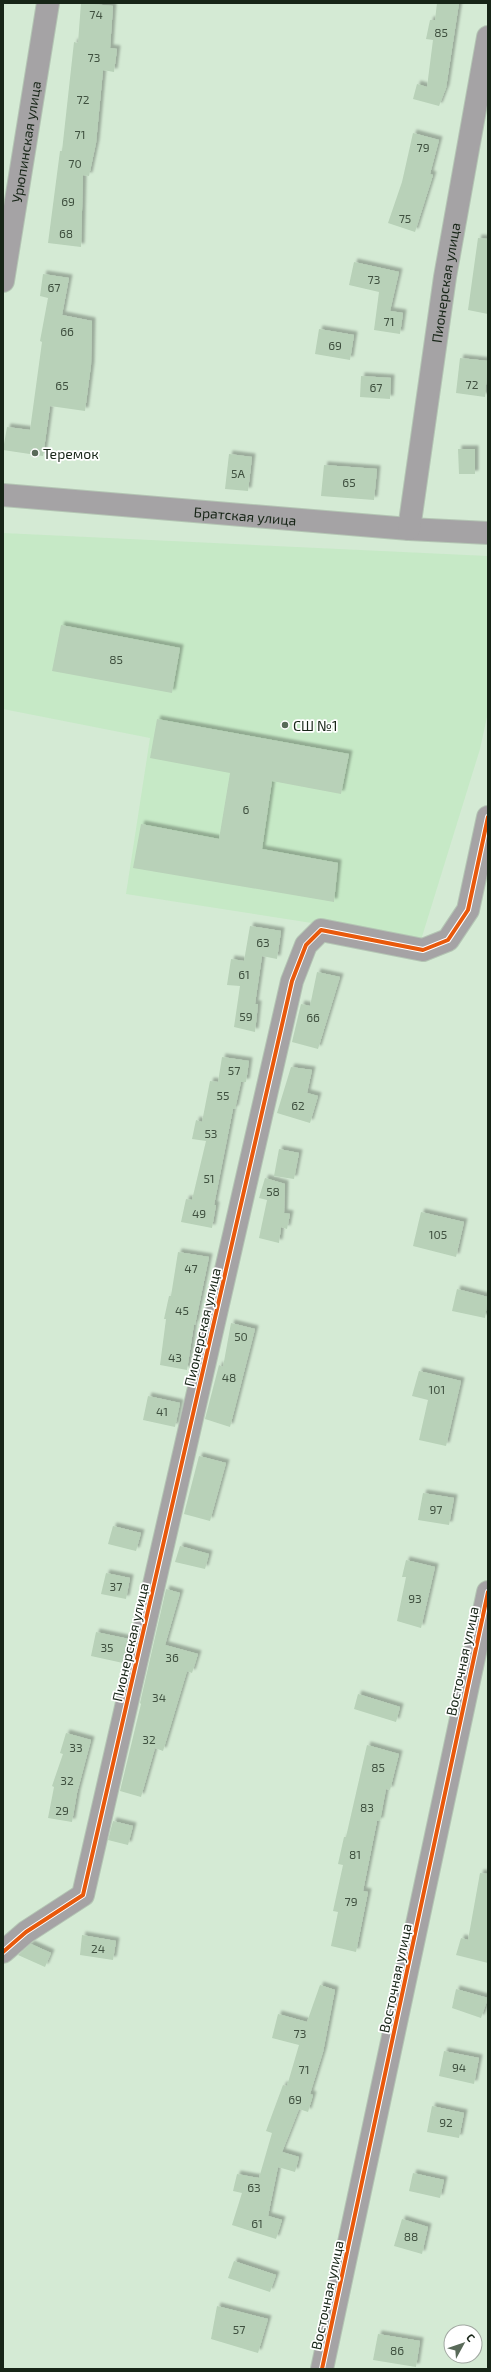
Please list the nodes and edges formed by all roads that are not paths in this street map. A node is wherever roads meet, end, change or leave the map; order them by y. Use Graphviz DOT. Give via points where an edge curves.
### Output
graph roads {
  1 [pos="48,3"];
  2 [pos="488,38"];
  3 [pos="3,282"];
  4 [pos="3,495"];
  5 [pos="410,529"];
  6 [pos="488,533"];
  7 [pos="488,817"];
  8 [pos="488,1592"];
  9 [pos="3,1952"];
  10 [pos="322,2369"];
  1 -- 3 [label="street, Урюпинская улица"];
  2 -- 5 [label="street, Пионерская улица" via="445,277"];
  4 -- 5 [label="street, Братская улица"];
  5 -- 6 [label="street, Братская улица"];
  7 -- 9 [label="street, Пионерская улица" via="468,910 448,940 423,950 320,930 306,945 292,981 83,1895 26,1932"];
  8 -- 10 [label="street, Восточная улица"];
}
